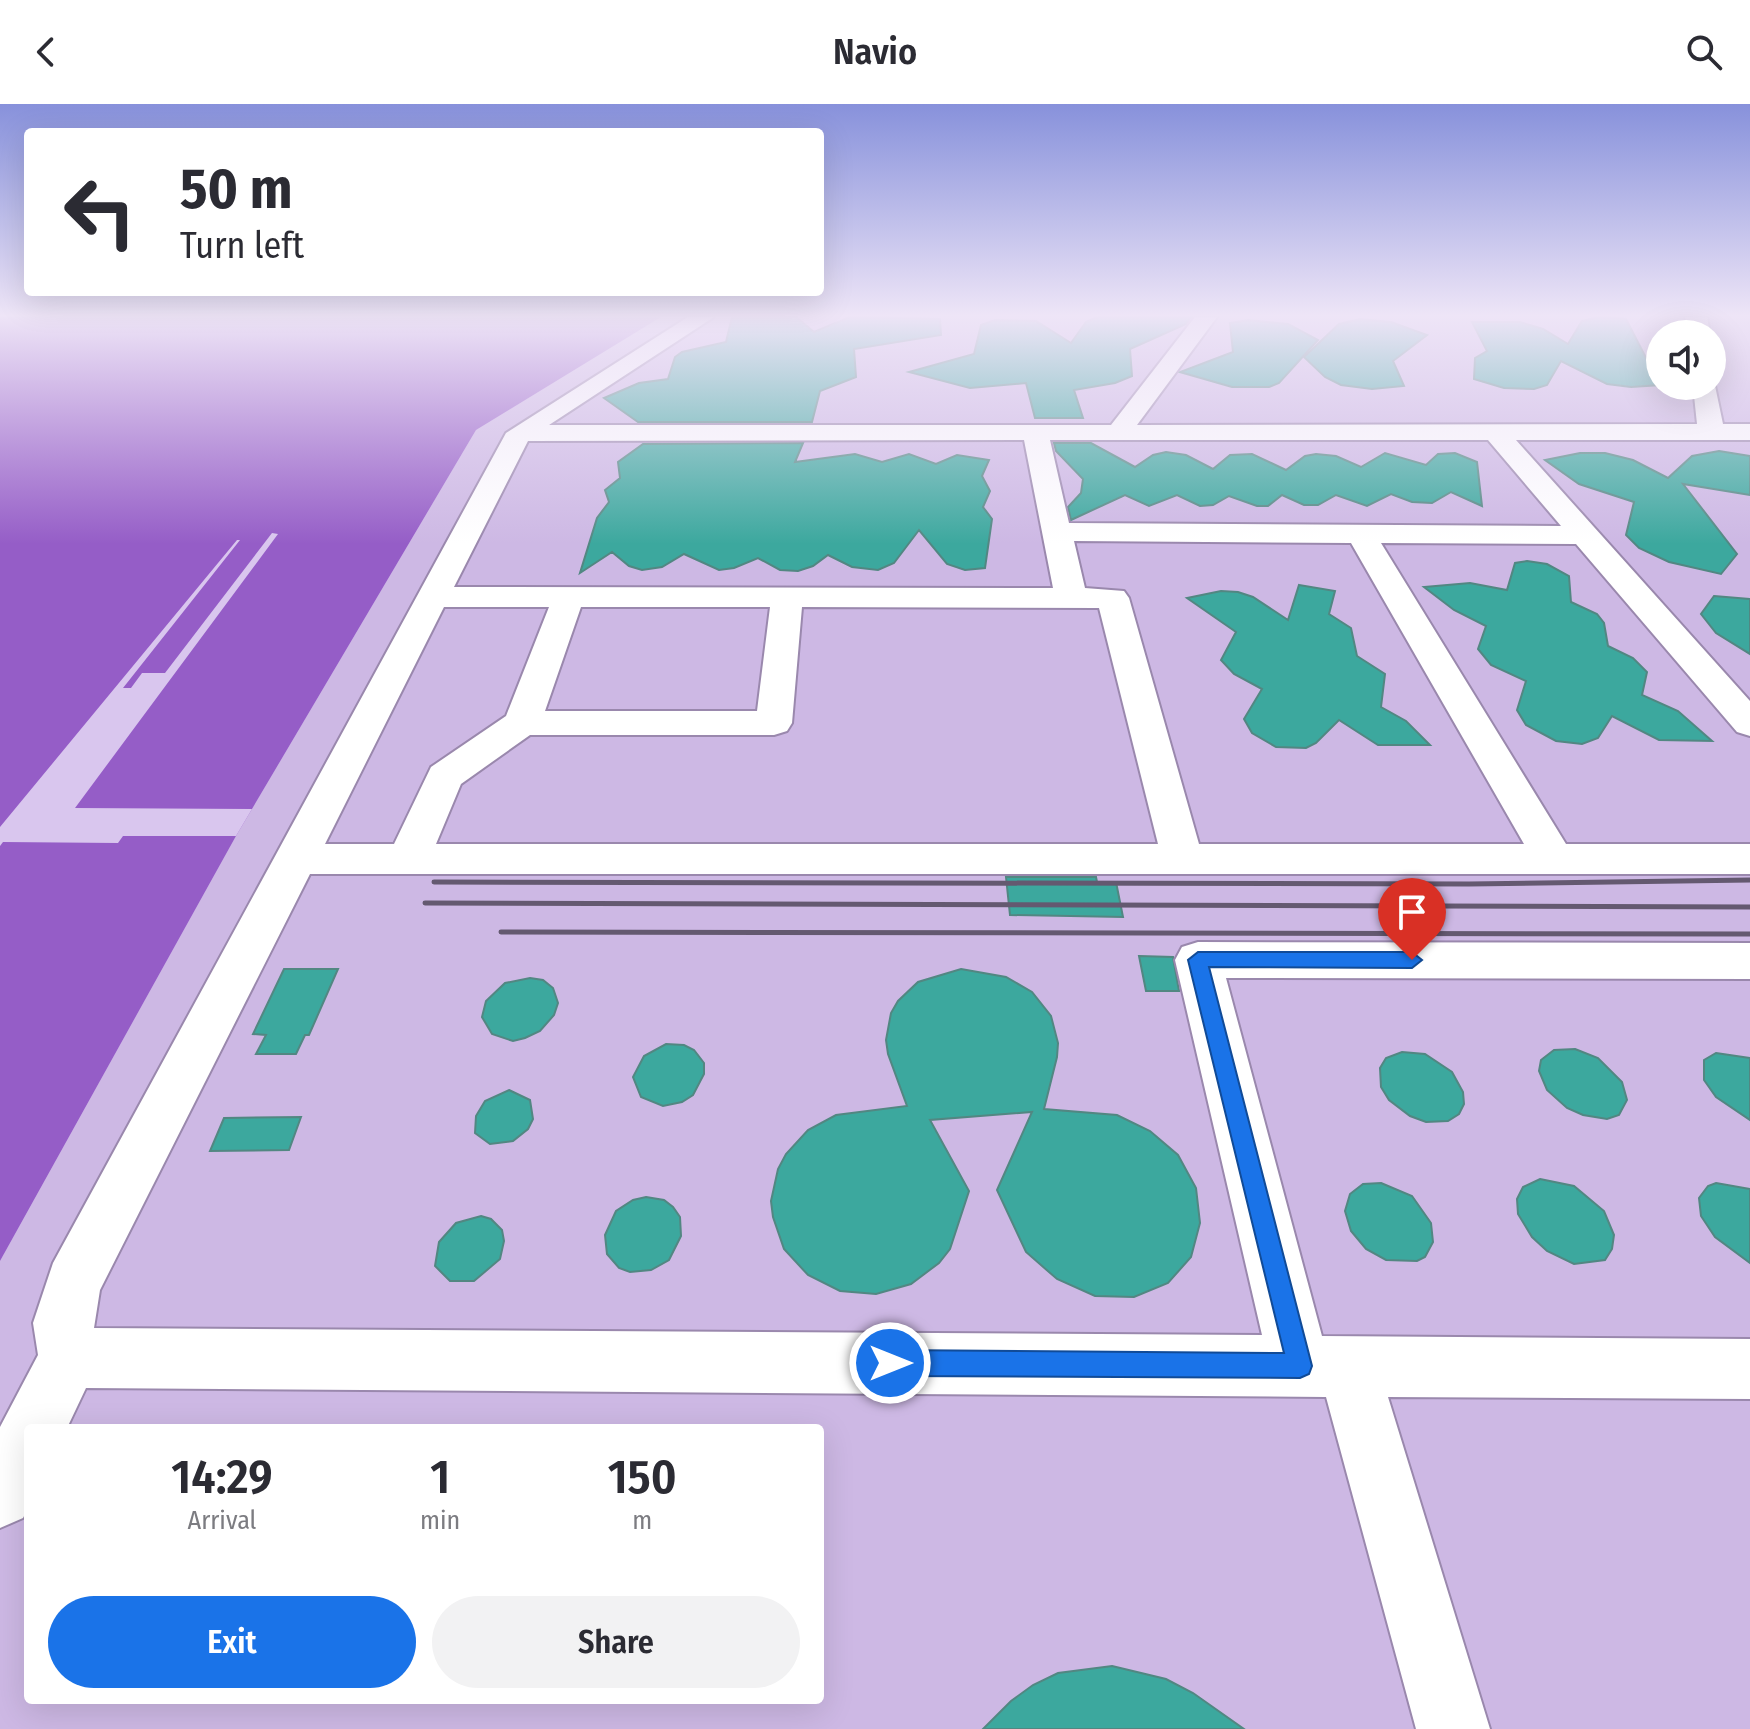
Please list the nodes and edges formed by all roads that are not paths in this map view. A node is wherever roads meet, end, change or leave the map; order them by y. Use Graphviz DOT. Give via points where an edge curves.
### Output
graph roads {
  1 [pos="583,393"];
  2 [pos="1149,393"];
  3 [pos="1707,400"];
  4 [pos="1110,406"];
  5 [pos="1139,406"];
  6 [pos="1029,419"];
  7 [pos="1495,432"];
  8 [pos="1711,432"];
  9 [pos="1750,432"];
  10 [pos="519,433"];
  11 [pos="1118,433"];
  12 [pos="1057,532"];
  13 [pos="1361,534"];
  14 [pos="1585,535"];
  15 [pos="432,597"];
  16 [pos="1071,597"];
  17 [pos="568,598"];
  18 [pos="787,599"];
  19 [pos="522,723"];
  20 [pos="1750,724"];
  21 [pos="1182,858"];
  22 [pos="295,859"];
  23 [pos="408,859"];
  24 [pos="1554,859"];
  25 [pos="1750,859"];
  26 [pos="1750,961"];
  27 [pos="69,1358"];
  28 [pos="1324,1366"];
  29 [pos="1750,1369"];
  30 [pos="36,1424"];
  31 [pos="24,1447"];
  32 [pos="0,1495"];
  33 [pos="1453,1729"];
  1 -- 10 [label="lane"];
  2 -- 5 [label="lane"];
  3 -- 8 [label="lane"];
  4 -- 5 [label="lane"];
  5 -- 11 [label="lane"];
  6 -- 10 [label="lane" via="998,432"];
  6 -- 11 [label="lane"];
  6 -- 12 [label="lane"];
  7 -- 8 [label="lane"];
  7 -- 11 [label="lane"];
  7 -- 14 [label="lane"];
  8 -- 9 [label="lane"];
  10 -- 15 [label="lane"];
  12 -- 13 [label="lane"];
  12 -- 16 [label="lane"];
  13 -- 14 [label="lane"];
  13 -- 24 [label="lane"];
  14 -- 20 [label="lane"];
  15 -- 17 [label="lane"];
  15 -- 22 [label="lane"];
  16 -- 18 [label="lane"];
  16 -- 21 [label="lane" via="1113,598"];
  17 -- 18 [label="lane"];
  17 -- 19 [label="lane"];
  18 -- 19 [label="lane" via="774,723"];
  19 -- 23 [label="lane" via="445,776"];
  21 -- 23 [label="lane"];
  21 -- 24 [label="lane"];
  22 -- 23 [label="lane"];
  22 -- 27 [label="lane" via="73,1283 63,1323"];
  24 -- 25 [label="lane"];
  26 -- 28 [label="lane" via="1198,960"];
  27 -- 28 [label="lane"];
  27 -- 30 [label="lane"];
  28 -- 29 [label="lane"];
  28 -- 33 [label="lane"];
  31 -- 32 [label="lane"];
}
